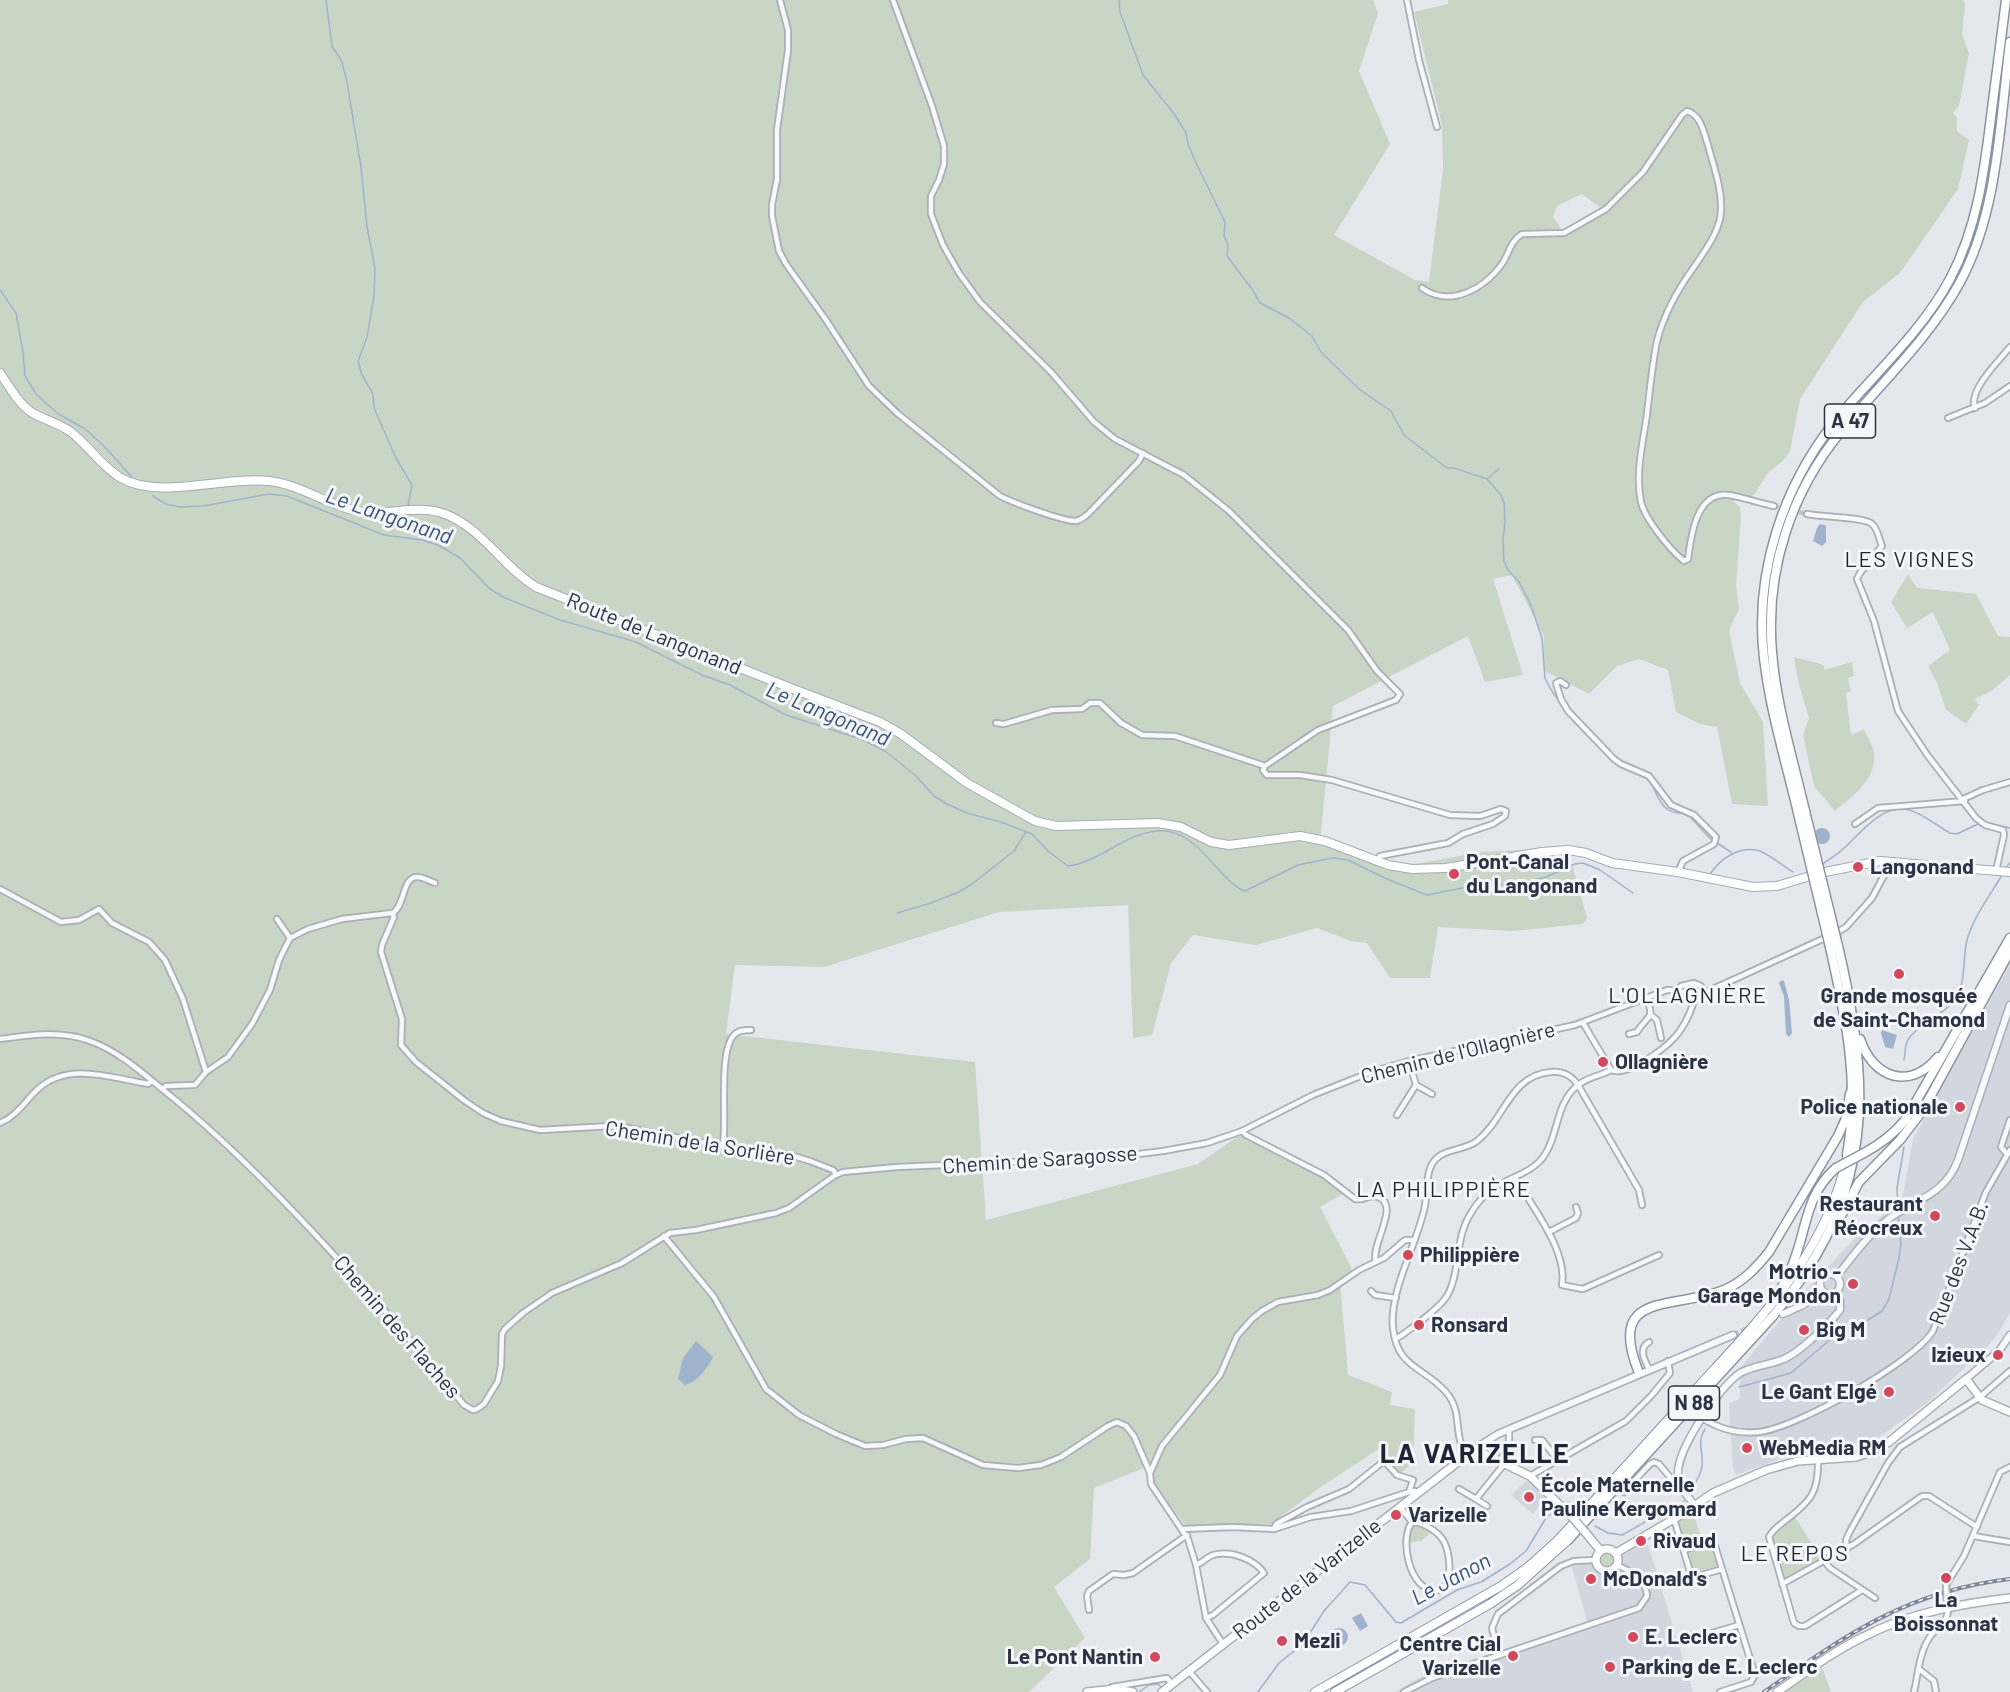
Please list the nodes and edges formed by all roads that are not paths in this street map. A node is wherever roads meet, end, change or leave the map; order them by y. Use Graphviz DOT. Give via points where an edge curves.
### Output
graph roads {
  1 [pos="780,0"];
  2 [pos="892,0"];
  3 [pos="1407,0"];
  4 [pos="2006,0"];
  5 [pos="2010,42"];
  6 [pos="1437,127"];
  7 [pos="1422,288"];
  8 [pos="2010,347"];
  9 [pos="0,373"];
  10 [pos="2010,386"];
  11 [pos="1975,408"];
  12 [pos="1948,418"];
  13 [pos="1143,453"];
  14 [pos="1774,506"];
  15 [pos="1807,514"];
  16 [pos="1566,685"];
  17 [pos="996,723"];
  18 [pos="1265,766"];
  19 [pos="2010,782"];
  20 [pos="1964,800"];
  21 [pos="1802,812"];
  22 [pos="1855,825"];
  23 [pos="1890,861"];
  24 [pos="1376,862"];
  25 [pos="2003,871"];
  26 [pos="1678,872"];
  27 [pos="435,883"];
  28 [pos="0,889"];
  29 [pos="393,913"];
  30 [pos="277,919"];
  31 [pos="290,938"];
  32 [pos="2010,938"];
  33 [pos="1834,947"];
  34 [pos="2010,951"];
  35 [pos="1678,990"];
  36 [pos="1704,993"];
  37 [pos="1695,995"];
  38 [pos="1646,997"];
  39 [pos="2010,1005"];
  40 [pos="1651,1016"];
  41 [pos="1583,1023"];
  42 [pos="1855,1025"];
  43 [pos="751,1030"];
  44 [pos="1629,1035"];
  45 [pos="1661,1038"];
  46 [pos="0,1039"];
  47 [pos="1948,1045"];
  48 [pos="1409,1061"];
  49 [pos="1611,1070"];
  50 [pos="206,1072"];
  51 [pos="152,1082"];
  52 [pos="1416,1085"];
  53 [pos="1578,1085"];
  54 [pos="1853,1087"];
  55 [pos="162,1089"];
  56 [pos="1432,1094"];
  57 [pos="1397,1115"];
  58 [pos="2010,1120"];
  59 [pos="0,1124"];
  60 [pos="1242,1131"];
  61 [pos="723,1145"];
  62 [pos="2009,1152"];
  63 [pos="1847,1155"];
  64 [pos="836,1174"];
  65 [pos="1515,1177"];
  66 [pos="1642,1205"];
  67 [pos="1576,1207"];
  68 [pos="1549,1232"];
  69 [pos="664,1236"];
  70 [pos="1414,1240"];
  71 [pos="1659,1255"];
  72 [pos="1814,1260"];
  73 [pos="1376,1262"];
  74 [pos="1836,1276"];
  75 [pos="1371,1292"];
  76 [pos="1822,1292"];
  77 [pos="1836,1292"];
  78 [pos="1396,1298"];
  79 [pos="1776,1300"];
  80 [pos="1783,1314"];
  81 [pos="1733,1335"];
  82 [pos="2010,1335"];
  83 [pos="1395,1339"];
  84 [pos="1649,1342"];
  85 [pos="1668,1361"];
  86 [pos="1649,1369"];
  87 [pos="2010,1371"];
  88 [pos="1639,1373"];
  89 [pos="1966,1378"];
  90 [pos="1980,1397"];
  91 [pos="2010,1412"];
  92 [pos="1702,1418"];
  93 [pos="1509,1430"];
  94 [pos="1535,1440"];
  95 [pos="1476,1448"];
  96 [pos="1467,1455"];
  97 [pos="1557,1459"];
  98 [pos="1818,1459"];
  99 [pos="1504,1461"];
  100 [pos="2010,1467"];
  101 [pos="1150,1473"];
  102 [pos="1530,1476"];
  103 [pos="1679,1483"];
  104 [pos="1459,1488"];
  105 [pos="1409,1492"];
  106 [pos="1624,1492"];
  107 [pos="1417,1494"];
  108 [pos="1476,1499"];
  109 [pos="1487,1506"];
  110 [pos="1695,1506"];
  111 [pos="1401,1507"];
  112 [pos="1674,1519"];
  113 [pos="1412,1522"];
  114 [pos="1977,1527"];
  115 [pos="1182,1529"];
  116 [pos="1274,1529"];
  117 [pos="1187,1535"];
  118 [pos="1973,1536"];
  119 [pos="1568,1540"];
  120 [pos="2010,1542"];
  121 [pos="1847,1549"];
  122 [pos="1600,1550"];
  123 [pos="1684,1550"];
  124 [pos="1616,1553"];
  125 [pos="1595,1560"];
  126 [pos="1825,1562"];
  127 [pos="1196,1565"];
  128 [pos="1617,1565"];
  129 [pos="1271,1569"];
  130 [pos="1722,1569"];
  131 [pos="1264,1573"];
  132 [pos="1692,1578"];
  133 [pos="1677,1582"];
  134 [pos="1782,1584"];
  135 [pos="1862,1590"];
  136 [pos="1875,1598"];
  137 [pos="2010,1598"];
  138 [pos="1948,1605"];
  139 [pos="1089,1610"];
  140 [pos="1206,1617"];
  141 [pos="1739,1625"];
  142 [pos="1696,1638"];
  143 [pos="1223,1644"];
  144 [pos="1496,1644"];
  145 [pos="1919,1669"];
  146 [pos="1189,1671"];
  147 [pos="1167,1688"];
  148 [pos="1089,1692"];
  149 [pos="1112,1692"];
  150 [pos="1133,1692"];
  151 [pos="1207,1692"];
  152 [pos="1315,1692"];
  153 [pos="1335,1692"];
  154 [pos="1404,1692"];
  155 [pos="1720,1692"];
  156 [pos="1777,1692"];
  157 [pos="1914,1692"];
  158 [pos="1936,1692"];
  1 -- 13 [label="street" via="788,30 788,64 777,130 777,179 772,205 776,240 786,264 868,386 1000,496 1068,519 1082,519 1088,514"];
  2 -- 13 [label="street" via="944,146 944,164 929,203 943,245 980,302 1051,372 1094,422 1115,439"];
  3 -- 6 [label="street"];
  4 -- 21 [label="highway, A 47" via="1980,197 1960,258 1918,326 1847,407 1812,454 1795,484 1775,537 1763,599 1763,655 1768,688"];
  5 -- 21 [label="highway, A 47" via="1993,178 1978,243 1959,284 1928,331 1841,431 1812,472 1781,542 1770,616 1772,652"];
  7 -- 14 [label="street" via="1442,296 1457,297 1471,292 1501,266 1516,237 1564,233 1601,212 1642,172 1682,115 1687,111 1693,113 1713,164 1721,215 1705,251 1674,299 1656,341 1640,460 1641,503 1684,561 1688,559 1700,511 1713,497 1728,495"];
  8 -- 11 [label="street" via="1975,392"];
  9 -- 24 [label="main road, Route de Langonand" via="25,407 68,430 123,479 162,487 268,481 354,510 379,513 423,509 446,514 468,526 517,574 536,587 880,722 967,783 1044,824 1158,823 1229,845 1300,836 1324,841"];
  10 -- 11 [label="street"];
  11 -- 12 [label="street"];
  13 -- 18 [label="street" via="1184,475 1229,512 1348,630 1377,671 1400,694 1396,700 1318,730"];
  15 -- 20 [label="street" via="1861,519 1876,529 1882,546 1857,579 1874,621 1898,711"];
  16 -- 26 [label="street" via="1556,683 1564,705 1614,759 1649,776 1671,805 1694,815 1716,837 1714,844 1683,861"];
  17 -- 18 [label="street" via="1052,710 1082,709 1096,702 1142,735 1175,736"];
  18 -- 24 [label="street" via="1267,775 1332,780 1450,814 1480,816 1501,809 1506,812 1492,825 1448,843 1380,856"];
  19 -- 20 [label="street"];
  20 -- 22 [label="street" via="1878,808"];
  20 -- 25 [label="street" via="1981,823 2004,832"];
  21 -- 33 [label="highway, A 47, bridge"];
  23 -- 25 [label="main road, Route de Langonand"];
  23 -- 26 [label="main road, Route de Langonand" via="1855,865 1765,887 1741,886"];
  23 -- 36 [label="street, Chemin de l'Ollagnière" via="1872,898 1846,927"];
  24 -- 26 [label="main road, Route de Langonand" via="1430,870 1568,850 1612,863"];
  27 -- 29 [label="street, Chemin de la Sorlière" via="420,877 412,879 406,886 402,905"];
  28 -- 50 [label="street" via="62,922 80,920 101,910 112,923 154,946 183,999"];
  29 -- 31 [label="street" via="342,919"];
  29 -- 61 [label="street, Chemin de la Sorlière" via="381,952 402,1019 401,1045 416,1062 474,1107 501,1121 534,1130 618,1127"];
  30 -- 31 [label="street"];
  31 -- 50 [label="street" via="258,1014 228,1057"];
  32 -- 47 [label="highway"];
  33 -- 42 [label="highway, A 47"];
  33 -- 54 [label="highway, A 47"];
  34 -- 72 [label="highway, N 88" via="1923,1110 1859,1182"];
  35 -- 36 [label="street, Chemin de l'Ollagnière" via="1694,983"];
  35 -- 37 [label="street, Chemin de l'Ollagnière"];
  35 -- 38 [label="street, Chemin de l'Ollagnière"];
  36 -- 37 [label="street, Chemin de l'Ollagnière"];
  37 -- 49 [label="street" via="1683,1025 1670,1042 1630,1069"];
  38 -- 40 [label="street"];
  38 -- 41 [label="street, Chemin de l'Ollagnière"];
  39 -- 74 [label="street" via="1954,1171 1944,1185 1892,1216"];
  40 -- 44 [label="street"];
  40 -- 45 [label="street" via="1657,1020"];
  41 -- 48 [label="street, Chemin de l'Ollagnière"];
  41 -- 49 [label="street"];
  42 -- 47 [label="highway" via="1870,1061 1889,1075 1918,1074 1931,1066"];
  42 -- 72 [label="highway, A 47" via="1861,1085 1853,1166"];
  43 -- 61 [label="street" via="739,1031 732,1037 726,1060"];
  46 -- 51 [label="street, Chemin des Flaches" via="42,1033 75,1036 120,1056"];
  47 -- 79 [label="highway, bridge" via="1898,1130 1836,1168 1819,1186 1795,1260"];
  48 -- 52 [label="street"];
  48 -- 60 [label="street, Chemin de l'Ollagnière" via="1338,1084"];
  49 -- 53 [label="street"];
  50 -- 55 [label="street" via="195,1085"];
  51 -- 55 [label="street, Chemin des Flaches"];
  51 -- 59 [label="street" via="94,1074 55,1078"];
  52 -- 56 [label="street"];
  52 -- 57 [label="street"];
  53 -- 65 [label="street" via="1564,1101 1544,1156"];
  53 -- 66 [label="street" via="1639,1190"];
  53 -- 70 [label="street" via="1560,1072 1530,1078 1512,1094 1480,1138 1433,1161 1426,1205"];
  54 -- 63 [label="highway, A 47"];
  54 -- 88 [label="highway" via="1838,1136 1758,1266 1726,1289 1652,1306 1636,1317 1629,1345"];
  55 -- 69 [label="street, Chemin des Flaches" via="243,1158 369,1293 464,1405 473,1410 484,1404 495,1387 501,1366 502,1334 511,1323 552,1293 623,1262"];
  58 -- 62 [label="street, Rue des V.A.B." via="2001,1145 2001,1149"];
  60 -- 64 [label="street, Chemin de Saragosse" via="1191,1147 1129,1156 897,1167"];
  60 -- 73 [label="street" via="1324,1174 1355,1199 1383,1200 1387,1217 1375,1247"];
  61 -- 64 [label="street, Chemin de la Sorlière" via="798,1157"];
  62 -- 92 [label="street, Rue des V.A.B." via="1978,1212 1933,1331 1920,1348 1847,1395 1769,1430 1735,1431"];
  63 -- 79 [label="main road, A 47" via="1821,1231"];
  64 -- 69 [label="street, Chemin des Flaches" via="776,1213"];
  65 -- 68 [label="street"];
  65 -- 83 [label="street" via="1485,1196 1467,1218 1448,1296"];
  67 -- 68 [label="street" via="1578,1217"];
  68 -- 71 [label="street" via="1562,1285 1569,1288 1583,1289"];
  69 -- 101 [label="street" via="714,1297 766,1389 799,1415 836,1434 865,1446 923,1438 983,1465 1018,1468 1061,1458 1117,1422 1134,1436"];
  70 -- 73 [label="street" via="1405,1240"];
  70 -- 78 [label="street"];
  72 -- 119 [label="highway, N 88" via="1773,1316"];
  73 -- 101 [label="street" via="1324,1293 1278,1302 1262,1311 1238,1336 1220,1374 1162,1446"];
  74 -- 76 [label="street" via="1826,1274 1821,1278"];
  74 -- 77 [label="street" via="1840,1284"];
  75 -- 78 [label="street"];
  76 -- 77 [label="street"];
  76 -- 80 [label="street"];
  77 -- 92 [label="street" via="1840,1310 1802,1347 1785,1359 1752,1367 1737,1376"];
  78 -- 83 [label="street" via="1392,1321"];
  79 -- 152 [label="main road, N 88" via="1543,1555 1494,1591"];
  81 -- 85 [label="street, Route de la Varizelle"];
  82 -- 89 [label="street" via="1999,1351"];
  83 -- 96 [label="street" via="1405,1361 1447,1394 1458,1415 1459,1442"];
  84 -- 86 [label="street" via="1642,1352"];
  85 -- 86 [label="street, Route de la Varizelle"];
  85 -- 97 [label="street" via="1670,1373 1632,1417"];
  86 -- 88 [label="street, Route de la Varizelle"];
  87 -- 90 [label="street"];
  88 -- 93 [label="street, Route de la Varizelle"];
  89 -- 90 [label="main road"];
  89 -- 98 [label="main road" via="1884,1446 1849,1458"];
  90 -- 91 [label="main road"];
  90 -- 121 [label="street" via="1903,1444 1892,1456 1848,1537"];
  92 -- 103 [label="street" via="1681,1459"];
  93 -- 95 [label="street, Route de la Varizelle"];
  93 -- 99 [label="street"];
  94 -- 97 [label="street" via="1542,1440"];
  95 -- 96 [label="main road, Route de la Varizelle"];
  95 -- 99 [label="main road"];
  96 -- 107 [label="main road, Route de la Varizelle"];
  97 -- 102 [label="street"];
  98 -- 110 [label="main road" via="1766,1470 1713,1493"];
  98 -- 134 [label="street" via="1818,1483 1812,1496 1769,1537"];
  99 -- 102 [label="main road"];
  99 -- 108 [label="street"];
  100 -- 114 [label="street" via="2000,1472"];
  101 -- 115 [label="street" via="1153,1488"];
  102 -- 122 [label="main road, bridge"];
  103 -- 106 [label="street" via="1654,1462"];
  103 -- 110 [label="street"];
  104 -- 108 [label="street"];
  105 -- 107 [label="street"];
  105 -- 116 [label="street"];
  105 -- 116 [label="street" via="1413,1480 1395,1474 1384,1461 1349,1489 1307,1507 1276,1524"];
  107 -- 111 [label="main road, Route de la Varizelle"];
  108 -- 109 [label="street"];
  110 -- 112 [label="main road"];
  111 -- 113 [label="street"];
  111 -- 143 [label="main road, Route de la Varizelle"];
  112 -- 123 [label="street"];
  112 -- 124 [label="main road"];
  113 -- 113 [label="street" via="1406,1542 1411,1568 1425,1588 1441,1588 1450,1570 1445,1543 1437,1533"];
  114 -- 118 [label="street"];
  114 -- 121 [label="street" via="1929,1496 1922,1496"];
  115 -- 116 [label="street"];
  115 -- 117 [label="street"];
  117 -- 127 [label="street"];
  117 -- 139 [label="street" via="1134,1573 1113,1574 1093,1587 1087,1596"];
  118 -- 120 [label="street"];
  118 -- 138 [label="street, bridge" via="1946,1585"];
  119 -- 153 [label="main road, N 88" via="1518,1585 1490,1604"];
  121 -- 126 [label="street"];
  122 -- 124 [label="main road" via="1607,1548"];
  122 -- 125 [label="main road"];
  123 -- 130 [label="street" via="1713,1544"];
  123 -- 132 [label="street"];
  124 -- 128 [label="main road"];
  125 -- 128 [label="main road" via="1605,1571"];
  125 -- 144 [label="street" via="1561,1566 1506,1607 1494,1620"];
  126 -- 134 [label="street"];
  126 -- 135 [label="street"];
  127 -- 131 [label="street" via="1213,1555 1239,1555"];
  127 -- 140 [label="street"];
  128 -- 154 [label="street" via="1645,1585 1647,1596 1639,1608 1432,1678"];
  129 -- 131 [label="street"];
  130 -- 132 [label="street"];
  130 -- 141 [label="street"];
  131 -- 140 [label="street"];
  132 -- 133 [label="street"];
  134 -- 135 [label="street" via="1794,1623 1802,1627"];
  135 -- 136 [label="street"];
  137 -- 138 [label="main road"];
  138 -- 145 [label="street" via="1946,1620 1927,1642"];
  138 -- 156 [label="main road" via="1863,1636"];
  140 -- 143 [label="street"];
  141 -- 142 [label="street"];
  141 -- 155 [label="street" via="1755,1678 1751,1683"];
  143 -- 146 [label="main road, Route de la Varizelle"];
  145 -- 157 [label="street"];
  145 -- 158 [label="street" via="1934,1681"];
  146 -- 147 [label="main road, Route de la Varizelle"];
  146 -- 151 [label="street"];
  147 -- 148 [label="street" via="1167,1678"];
  148 -- 149 [label="main road"];
  148 -- 150 [label="main road"];
}
